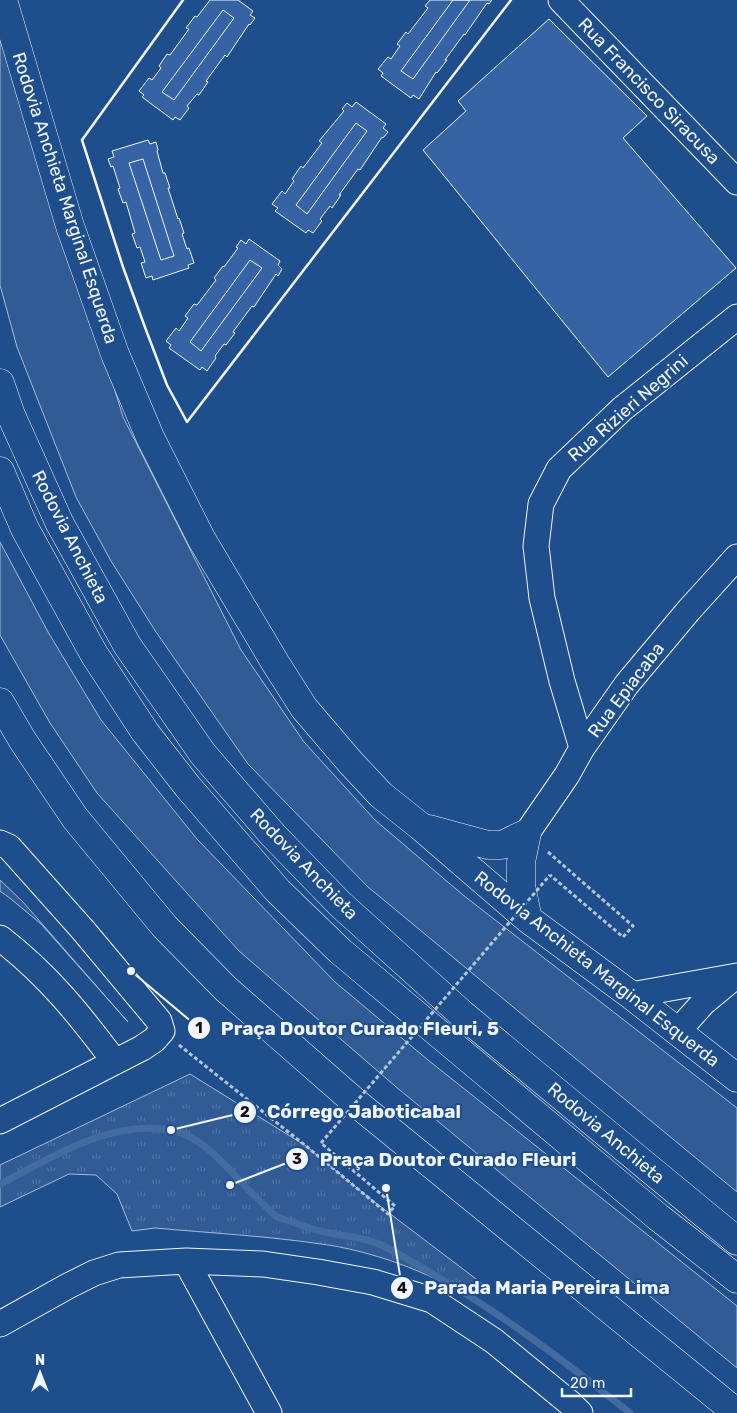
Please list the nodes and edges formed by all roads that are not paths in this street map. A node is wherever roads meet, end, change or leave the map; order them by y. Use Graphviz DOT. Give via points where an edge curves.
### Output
graph roads {
  1 [pos="3,0"];
  2 [pos="561,0"];
  3 [pos="737,182"];
  4 [pos="737,317"];
  5 [pos="0,383"];
  6 [pos="0,471"];
  7 [pos="737,557"];
  8 [pos="0,702"];
  9 [pos="582,748"];
  10 [pos="420,826"];
  11 [pos="527,833"];
  12 [pos="0,843"];
  13 [pos="528,919"];
  14 [pos="0,938"];
  15 [pos="735,977"];
  16 [pos="631,995"];
  17 [pos="677,1032"];
  18 [pos="116,1062"];
  19 [pos="737,1078"];
  20 [pos="0,1121"];
  21 [pos="737,1241"];
  22 [pos="186,1260"];
  23 [pos="737,1279"];
  24 [pos="0,1324"];
  25 [pos="268,1413"];
  26 [pos="580,1413"];
  27 [pos="737,1413"];
  1 -- 10 [label="highway, Rodovia Anchieta Marginal Esquerda" via="70,226 115,354 150,437 202,540 304,708 381,795"];
  2 -- 3 [label="street, Rua Francisco Siracusa"];
  4 -- 9 [label="street, Rua Rizieri Negrini" via="622,408 559,469 541,504 536,546 542,598"];
  5 -- 21 [label="highway, Rodovia Anchieta" via="59,522 127,645 203,754 273,835 347,911 462,1014"];
  6 -- 23 [label="highway, Rodovia Anchieta" via="25,529 94,654 145,732 278,891 340,951 658,1217"];
  7 -- 9 [label="street, Rua Epiacaba" via="627,684"];
  8 -- 27 [label="highway" via="75,818 165,927 226,989 362,1108"];
  9 -- 11 [label="street, Rua Epiacaba"];
  10 -- 11 [label="highway" via="488,845 502,845"];
  10 -- 13 [label="highway, Rodovia Anchieta Marginal Esquerda"];
  11 -- 13 [label="highway" via="521,862 521,886"];
  12 -- 18 [label="street" via="9,847 159,1021 162,1031 154,1040"];
  13 -- 16 [label="highway, Rodovia Anchieta Marginal Esquerda"];
  14 -- 18 [label="street" via="36,968 78,1012"];
  15 -- 16 [label="street"];
  15 -- 17 [label="street"];
  16 -- 17 [label="highway, Rodovia Anchieta Marginal Esquerda"];
  17 -- 19 [label="highway, Rodovia Anchieta Marginal Esquerda"];
  18 -- 20 [label="street"];
  22 -- 24 [label="street" via="119,1266 94,1273"];
  22 -- 25 [label="street"];
  22 -- 26 [label="street" via="263,1264 318,1272 373,1282 432,1300 494,1341"];
}
